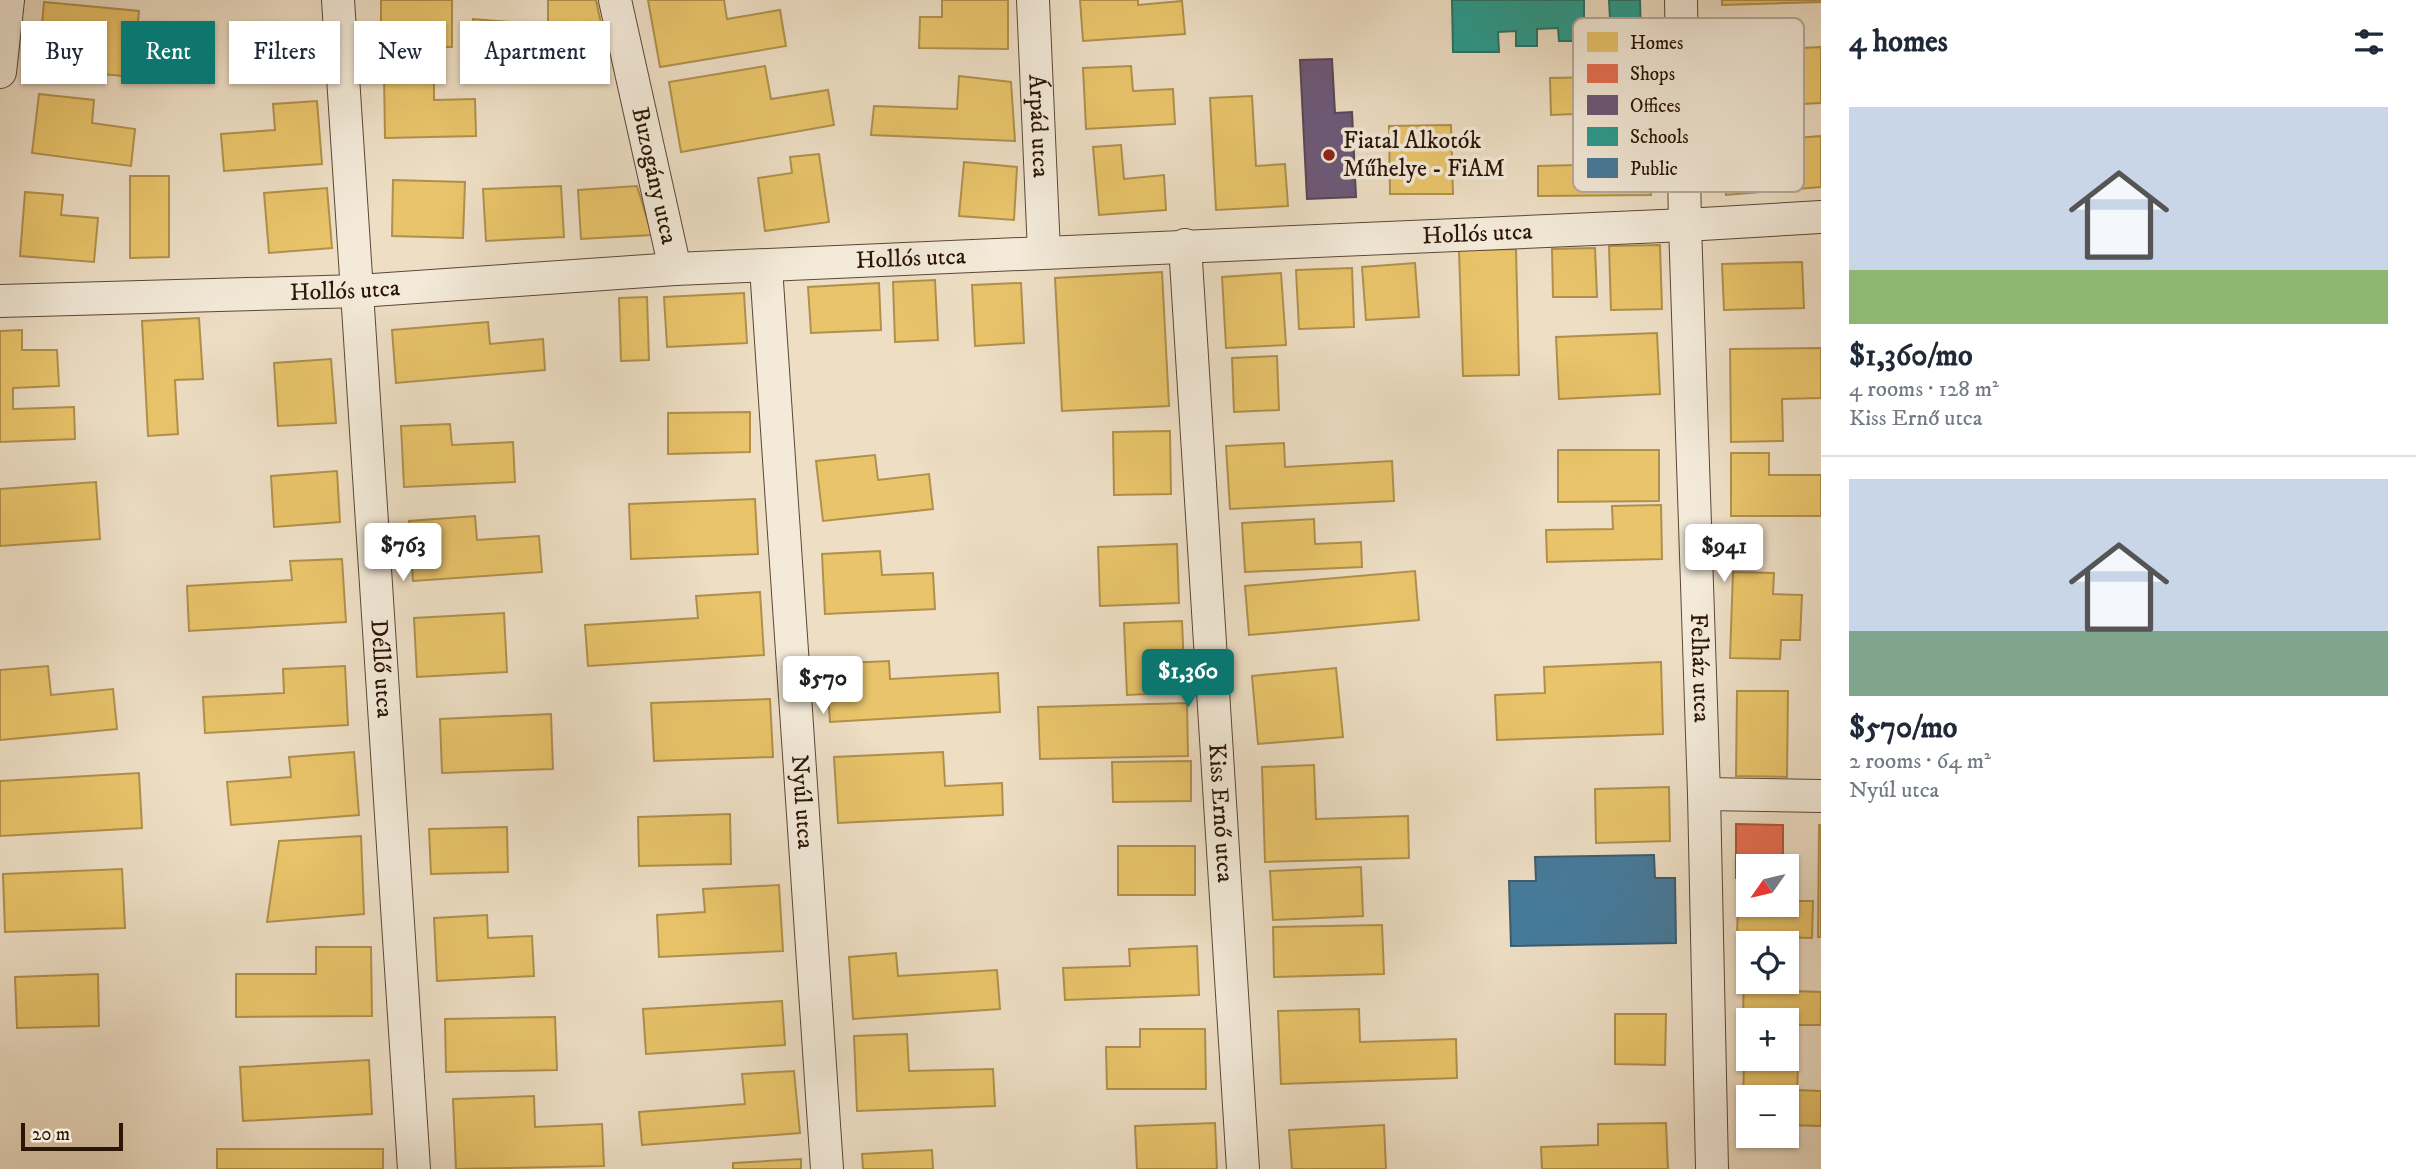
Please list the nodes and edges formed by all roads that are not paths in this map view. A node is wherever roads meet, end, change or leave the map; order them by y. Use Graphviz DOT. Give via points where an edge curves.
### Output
graph roads {
  1 [pos="8,0"];
  2 [pos="338,0"];
  3 [pos="615,0"];
  4 [pos="1032,0"];
  5 [pos="1681,0"];
  6 [pos="1681,18"];
  7 [pos="0,72"];
  8 [pos="1684,192"];
  9 [pos="1821,217"];
  10 [pos="1685,225"];
  11 [pos="1185,245"];
  12 [pos="1044,252"];
  13 [pos="766,267"];
  14 [pos="675,269"];
  15 [pos="359,291"];
  16 [pos="0,301"];
  17 [pos="1704,794"];
  18 [pos="1821,796"];
  19 [pos="414,1169"];
  20 [pos="827,1169"];
  21 [pos="1243,1169"];
  22 [pos="1712,1169"];
  1 -- 7 [label="street"];
  2 -- 15 [label="street, Déllő utca"];
  3 -- 14 [label="street, Buzogány utca"];
  4 -- 12 [label="street, Árpád utca"];
  5 -- 6 [label="street, Felház utca"];
  8 -- 10 [label="street, Felház utca"];
  9 -- 10 [label="street, Hollós utca"];
  10 -- 11 [label="street, Hollós utca"];
  10 -- 17 [label="street, Felház utca"];
  11 -- 12 [label="street, Hollós utca"];
  11 -- 21 [label="street, Kiss Ernő utca"];
  12 -- 13 [label="street, Hollós utca"];
  13 -- 14 [label="street, Hollós utca"];
  13 -- 20 [label="street, Nyúl utca"];
  14 -- 15 [label="street, Hollós utca"];
  15 -- 16 [label="street, Hollós utca"];
  15 -- 19 [label="street, Déllő utca"];
  17 -- 18 [label="street"];
  17 -- 22 [label="street, Felház utca"];
}
